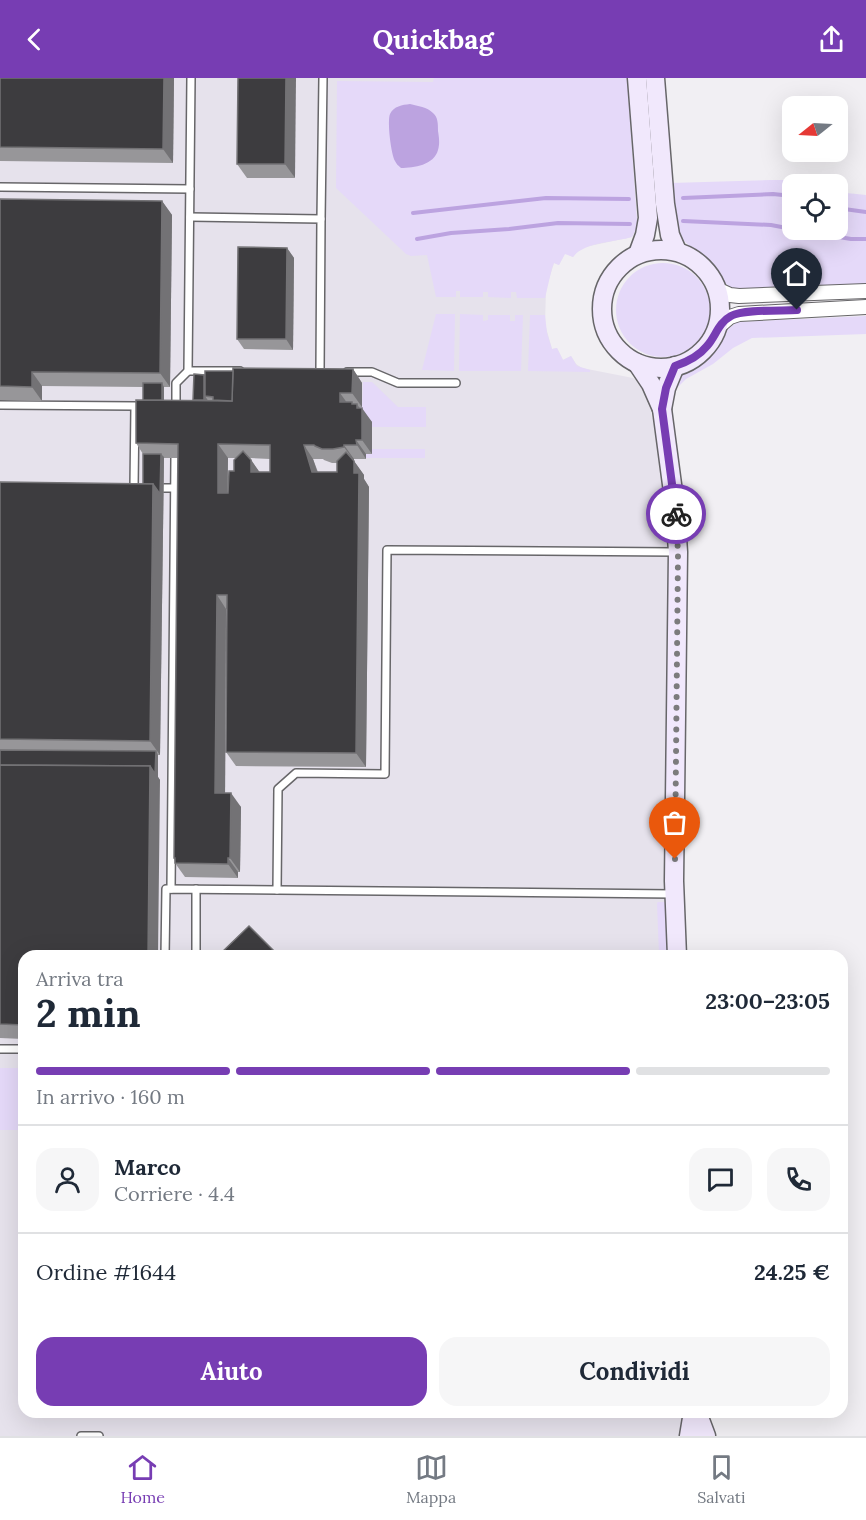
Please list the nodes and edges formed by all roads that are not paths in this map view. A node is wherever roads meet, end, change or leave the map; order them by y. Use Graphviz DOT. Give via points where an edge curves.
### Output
graph roads {
  1 [pos="191,78"];
  2 [pos="323,78"];
  3 [pos="638,78"];
  4 [pos="655,78"];
  5 [pos="0,187"];
  6 [pos="190,189"];
  7 [pos="190,217"];
  8 [pos="321,219"];
  9 [pos="678,251"];
  10 [pos="638,254"];
  11 [pos="717,289"];
  12 [pos="866,291"];
  13 [pos="866,307"];
  14 [pos="717,328"];
  15 [pos="637,363"];
  16 [pos="675,366"];
  17 [pos="188,370"];
  18 [pos="252,371"];
  19 [pos="309,372"];
  20 [pos="320,372"];
  21 [pos="330,372"];
  22 [pos="341,372"];
  23 [pos="456,383"];
  24 [pos="0,405"];
  25 [pos="135,406"];
  26 [pos="146,406"];
  27 [pos="164,406"];
  28 [pos="662,409"];
  29 [pos="175,458"];
  30 [pos="123,487"];
  31 [pos="134,487"];
  32 [pos="145,487"];
  33 [pos="163,488"];
  34 [pos="175,488"];
  35 [pos="678,552"];
  36 [pos="171,889"];
  37 [pos="196,890"];
  38 [pos="277,890"];
  39 [pos="675,894"];
  40 [pos="165,950"];
  41 [pos="196,950"];
  42 [pos="677,950"];
  43 [pos="0,1049"];
  44 [pos="18,1049"];
  45 [pos="694,1418"];
  46 [pos="698,1418"];
  47 [pos="81,1436"];
  48 [pos="99,1436"];
  49 [pos="689,1436"];
  50 [pos="706,1436"];
  1 -- 6 [label="lane"];
  2 -- 8 [label="lane"];
  3 -- 10 [label="street" via="648,218"];
  4 -- 9 [label="street" via="665,204 670,234"];
  5 -- 6 [label="lane"];
  6 -- 7 [label="lane"];
  7 -- 8 [label="lane"];
  7 -- 17 [label="lane"];
  8 -- 20 [label="lane"];
  9 -- 10 [label="street" via="654,249"];
  9 -- 11 [label="street" via="706,270"];
  10 -- 15 [label="street" via="609,280 602,311 612,342"];
  11 -- 12 [label="street" via="739,296"];
  11 -- 14 [label="street" via="721,309"];
  13 -- 14 [label="street" via="739,314"];
  14 -- 16 [label="street" via="707,346 692,359"];
  15 -- 16 [label="street" via="649,367"];
  15 -- 28 [label="street"];
  16 -- 28 [label="street"];
  17 -- 18 [label="lane"];
  17 -- 27 [label="lane" via="176,383 176,410"];
  19 -- 20 [label="lane"];
  20 -- 21 [label="lane"];
  22 -- 23 [label="lane" via="372,372 398,383"];
  24 -- 25 [label="lane"];
  25 -- 26 [label="lane"];
  25 -- 31 [label="lane"];
  28 -- 35 [label="street"];
  29 -- 34 [label="lane"];
  30 -- 31 [label="lane"];
  31 -- 32 [label="lane"];
  33 -- 34 [label="lane"];
  34 -- 36 [label="lane"];
  35 -- 38 [label="lane" via="387,550 385,774 296,773 278,789"];
  35 -- 39 [label="street"];
  36 -- 37 [label="lane"];
  36 -- 40 [label="lane" via="166,889"];
  37 -- 38 [label="lane"];
  37 -- 41 [label="lane"];
  38 -- 39 [label="lane"];
  39 -- 42 [label="street"];
  43 -- 44 [label="lane"];
  45 -- 49 [label="street"];
  46 -- 50 [label="street"];
  47 -- 48 [label="lane"];
}
